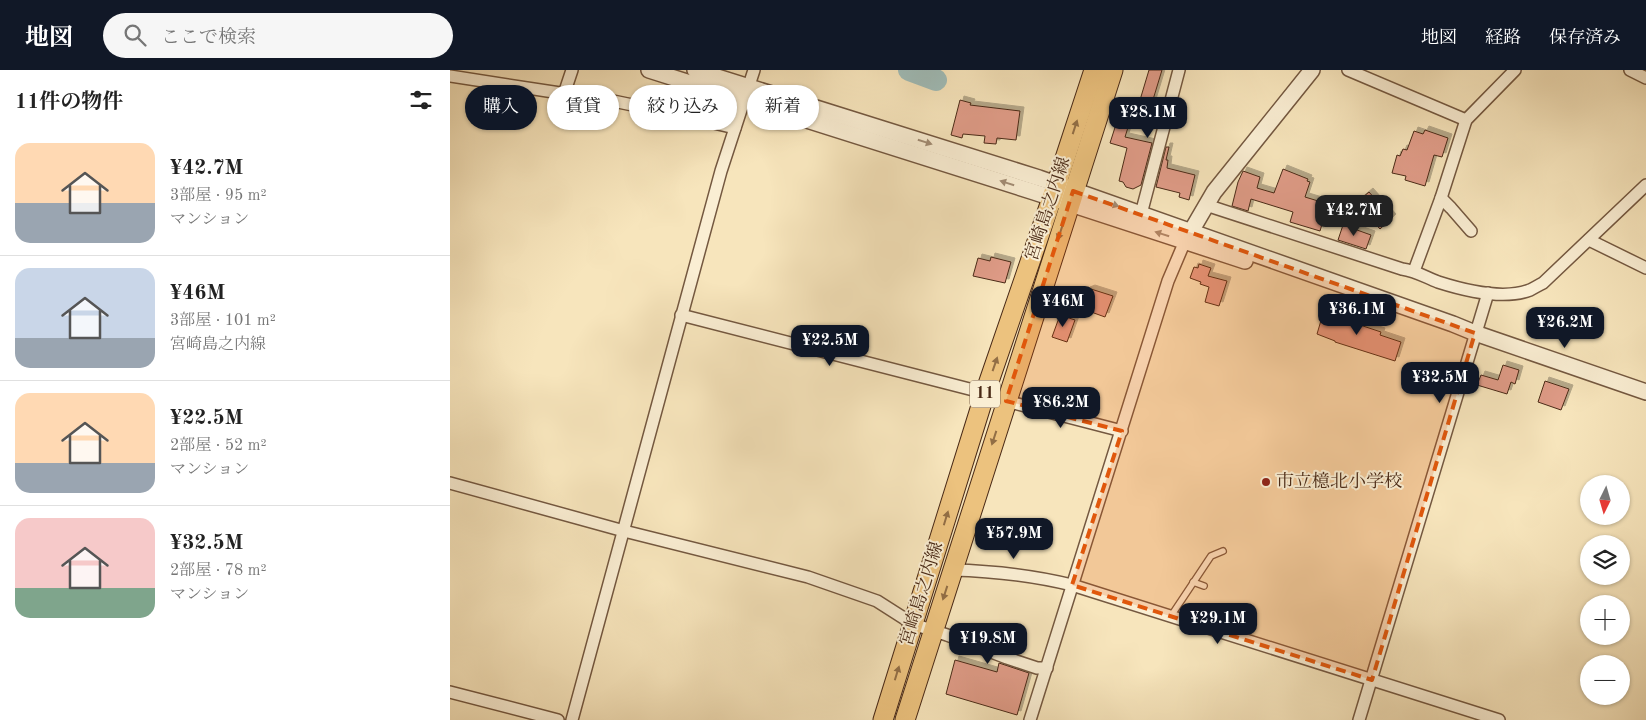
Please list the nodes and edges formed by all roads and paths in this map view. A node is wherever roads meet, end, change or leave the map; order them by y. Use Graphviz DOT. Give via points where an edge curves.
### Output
graph roads {
  1 [pos="572,70"];
  2 [pos="649,70"];
  3 [pos="695,70"];
  4 [pos="754,70"];
  5 [pos="1094,70"];
  6 [pos="1113,70"];
  7 [pos="1179,70"];
  8 [pos="1312,70"];
  9 [pos="1348,70"];
  10 [pos="1515,70"];
  11 [pos="1630,70"];
  12 [pos="450,76"];
  13 [pos="1646,78"];
  14 [pos="568,85"];
  15 [pos="547,91"];
  16 [pos="746,93"];
  17 [pos="737,119"];
  18 [pos="1466,120"];
  19 [pos="733,130"];
  20 [pos="1646,185"];
  21 [pos="1063,194"];
  22 [pos="1440,198"];
  23 [pos="1206,205"];
  24 [pos="1141,214"];
  25 [pos="1471,231"];
  26 [pos="1188,236"];
  27 [pos="1588,240"];
  28 [pos="1646,268"];
  29 [pos="1414,271"];
  30 [pos="1488,293"];
  31 [pos="682,315"];
  32 [pos="1475,333"];
  33 [pos="1646,392"];
  34 [pos="985,393"];
  35 [pos="1006,402"];
  36 [pos="1122,431"];
  37 [pos="450,483"];
  38 [pos="624,531"];
  39 [pos="1223,551"];
  40 [pos="952,570"];
  41 [pos="1193,582"];
  42 [pos="1072,585"];
  43 [pos="1204,586"];
  44 [pos="1171,616"];
  45 [pos="913,624"];
  46 [pos="933,631"];
  47 [pos="1047,668"];
  48 [pos="1372,680"];
  49 [pos="450,692"];
  50 [pos="558,720"];
  51 [pos="572,720"];
  52 [pos="883,720"];
  53 [pos="905,720"];
  54 [pos="1030,720"];
  55 [pos="1359,720"];
  56 [pos="1499,720"];
  1 -- 14 [label="street"];
  2 -- 16 [label="street"];
  3 -- 16 [label="street"];
  4 -- 16 [label="street"];
  21 -- 5 [label="main road, 宮崎島之内線 / 11, one-way"];
  6 -- 21 [label="main road, 宮崎島之内線 / 11"];
  7 -- 24 [label="street"];
  8 -- 23 [label="street"];
  9 -- 18 [label="street"];
  10 -- 18 [label="street"];
  11 -- 13 [label="street"];
  12 -- 15 [label="street"];
  16 -- 17 [label="street"];
  16 -- 21 [label="street"];
  18 -- 22 [label="street"];
  19 -- 31 [label="street"];
  20 -- 27 [label="street"];
  21 -- 24 [label="street, one-way"];
  26 -- 21 [label="street, one-way"];
  34 -- 21 [label="main road, 宮崎島之内線 / 11, one-way"];
  21 -- 35 [label="main road, 宮崎島之内線 / 11, one-way"];
  22 -- 25 [label="street"];
  22 -- 29 [label="street"];
  23 -- 26 [label="street"];
  23 -- 29 [label="street"];
  24 -- 26 [label="street"];
  26 -- 32 [label="street"];
  26 -- 36 [label="street" via="1168,281"];
  27 -- 28 [label="street"];
  27 -- 30 [label="street" via="1543,283 1510,294"];
  29 -- 30 [label="street" via="1452,287"];
  30 -- 32 [label="street"];
  31 -- 34 [label="street"];
  31 -- 38 [label="street"];
  32 -- 33 [label="street"];
  32 -- 48 [label="street"];
  45 -- 34 [label="main road, 宮崎島之内線 / 11, one-way"];
  35 -- 36 [label="street"];
  35 -- 40 [label="main road, 宮崎島之内線 / 11, one-way"];
  36 -- 42 [label="street"];
  37 -- 38 [label="street"];
  38 -- 45 [label="street" via="808,577 877,601"];
  38 -- 51 [label="street"];
  39 -- 41 [label="lane" via="1211,556"];
  40 -- 42 [label="street" via="1005,572"];
  40 -- 46 [label="main road, 宮崎島之内線 / 11, one-way"];
  41 -- 43 [label="lane"];
  41 -- 44 [label="lane"];
  42 -- 44 [label="street"];
  42 -- 47 [label="street"];
  44 -- 48 [label="street"];
  45 -- 46 [label="street"];
  52 -- 45 [label="main road, 宮崎島之内線 / 11, one-way"];
  46 -- 47 [label="street" via="1037,668"];
  46 -- 53 [label="main road, 宮崎島之内線 / 11"];
  47 -- 54 [label="street"];
  48 -- 55 [label="street"];
  48 -- 56 [label="street"];
  49 -- 50 [label="street"];
}
